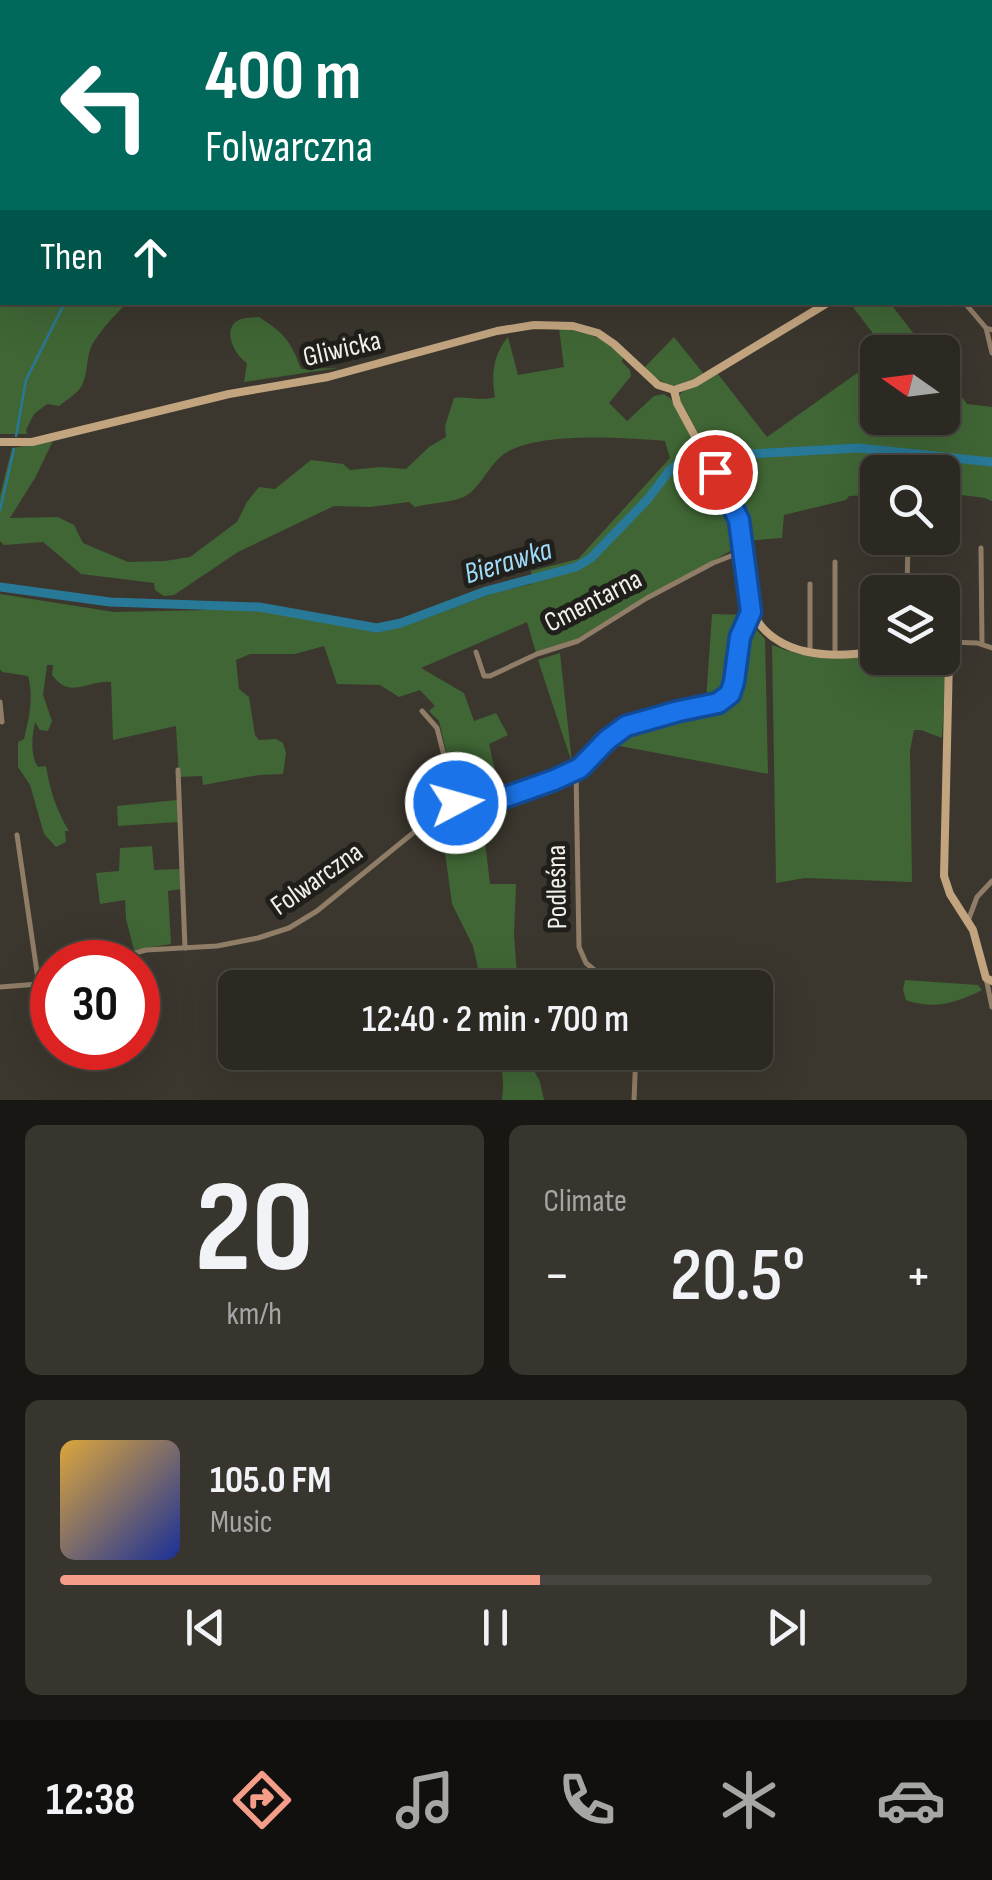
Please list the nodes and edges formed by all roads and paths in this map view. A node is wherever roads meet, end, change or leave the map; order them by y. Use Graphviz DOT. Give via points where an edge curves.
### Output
graph roads {
  1 [pos="824,305"];
  2 [pos="967,305"];
  3 [pos="989,329"];
  4 [pos="992,353"];
  5 [pos="674,390"];
  6 [pos="0,442"];
  7 [pos="981,548"];
  8 [pos="743,551"];
  9 [pos="834,562"];
  10 [pos="810,584"];
  11 [pos="751,612"];
  12 [pos="960,643"];
  13 [pos="982,644"];
  14 [pos="992,648"];
  15 [pos="476,652"];
  16 [pos="860,652"];
  17 [pos="810,653"];
  18 [pos="835,655"];
  19 [pos="945,675"];
  20 [pos="0,702"];
  21 [pos="422,711"];
  22 [pos="2,722"];
  23 [pos="178,770"];
  24 [pos="576,770"];
  25 [pos="456,803"];
  26 [pos="17,834"];
  27 [pos="992,881"];
  28 [pos="968,921"];
  29 [pos="32,940"];
  30 [pos="185,948"];
  31 [pos="160,949"];
  32 [pos="594,970"];
  33 [pos="989,980"];
  34 [pos="30,986"];
  35 [pos="0,987"];
  36 [pos="992,1007"];
  37 [pos="635,1070"];
  38 [pos="634,1100"];
  1 -- 5 [label="main road"];
  2 -- 3 [label="street"];
  3 -- 4 [label="street"];
  5 -- 6 [label="main road, Gliwicka" via="598,333 534,325 328,378 229,394 32,442"];
  5 -- 8 [label="main road" via="738,516"];
  7 -- 13 [label="street"];
  8 -- 11 [label="main road"];
  8 -- 15 [label="street, Cmentarna" via="642,600 578,641 490,676 484,676"];
  9 -- 18 [label="street"];
  10 -- 17 [label="street"];
  11 -- 17 [label="main road" via="774,639"];
  11 -- 24 [label="street, Folwarczna" via="726,698 626,726"];
  12 -- 13 [label="street"];
  13 -- 14 [label="street"];
  16 -- 18 [label="main road"];
  17 -- 18 [label="main road"];
  19 -- 28 [label="main road" via="944,876"];
  20 -- 22 [label="street"];
  21 -- 25 [label="street" via="437,728"];
  23 -- 30 [label="street"];
  24 -- 25 [label="street, Folwarczna" via="500,799"];
  24 -- 32 [label="street, Podleśna" via="579,947"];
  25 -- 30 [label="street, Folwarczna" via="292,927"];
  26 -- 29 [label="street"];
  27 -- 28 [label="street"];
  28 -- 33 [label="main road"];
  30 -- 31 [label="street, Folwarczna"];
  33 -- 36 [label="street"];
  34 -- 35 [label="street"];
  37 -- 38 [label="street"];
}
